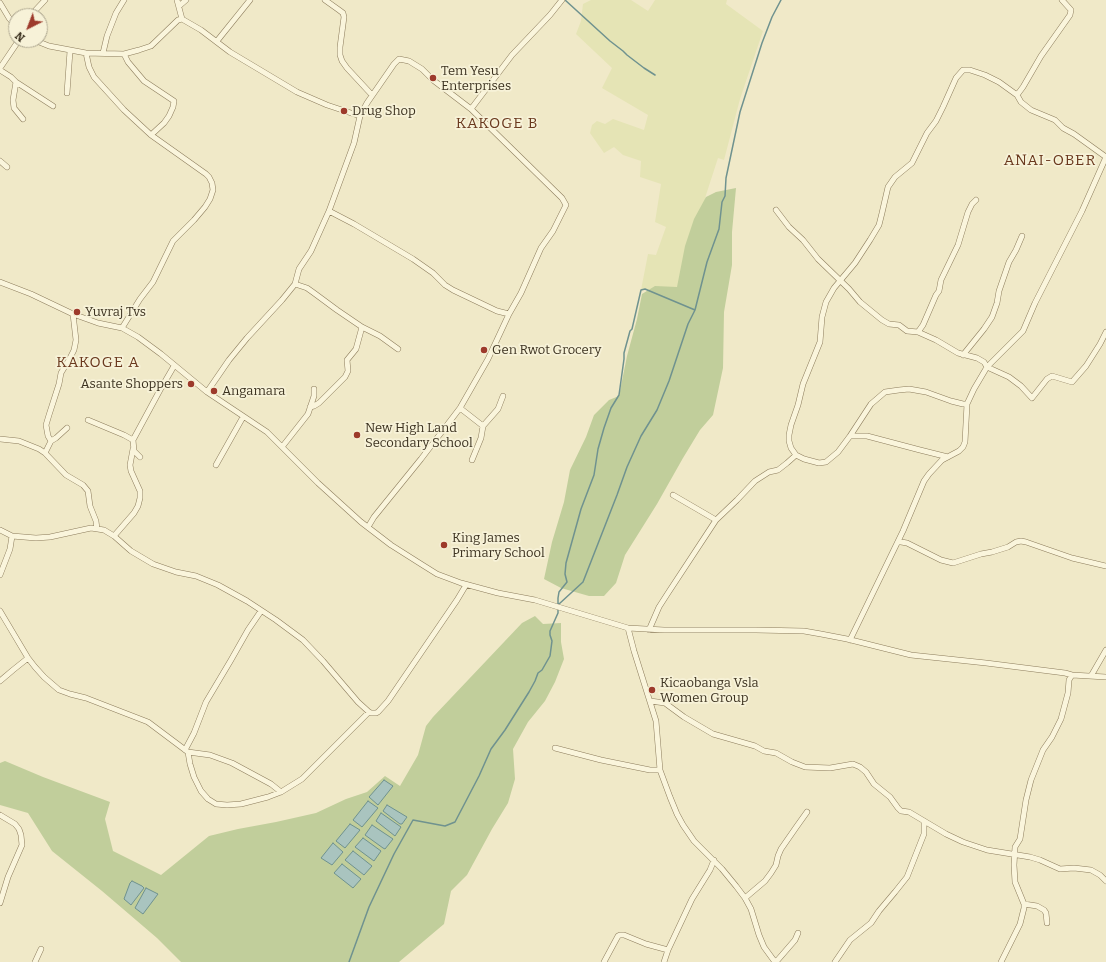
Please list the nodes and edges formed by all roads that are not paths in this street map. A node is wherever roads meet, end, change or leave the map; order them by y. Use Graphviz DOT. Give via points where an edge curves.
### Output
graph roads {
  1 [pos="45,0"];
  2 [pos="124,0"];
  3 [pos="178,0"];
  4 [pos="186,0"];
  5 [pos="250,0"];
  6 [pos="325,0"];
  7 [pos="562,0"];
  8 [pos="1062,0"];
  9 [pos="0,3"];
  10 [pos="179,6"];
  11 [pos="38,8"];
  12 [pos="8,16"];
  13 [pos="182,18"];
  14 [pos="217,41"];
  15 [pos="48,46"];
  16 [pos="14,48"];
  17 [pos="70,50"];
  18 [pos="86,53"];
  19 [pos="103,53"];
  20 [pos="124,54"];
  21 [pos="0,69"];
  22 [pos="16,82"];
  23 [pos="67,93"];
  24 [pos="372,95"];
  25 [pos="1017,96"];
  26 [pos="53,106"];
  27 [pos="471,109"];
  28 [pos="360,116"];
  29 [pos="23,118"];
  30 [pos="151,134"];
  31 [pos="1106,157"];
  32 [pos="0,161"];
  33 [pos="7,167"];
  34 [pos="976,200"];
  35 [pos="776,210"];
  36 [pos="329,211"];
  37 [pos="1022,236"];
  38 [pos="841,281"];
  39 [pos="0,282"];
  40 [pos="294,284"];
  41 [pos="73,314"];
  42 [pos="509,314"];
  43 [pos="362,327"];
  44 [pos="122,328"];
  45 [pos="918,332"];
  46 [pos="1106,332"];
  47 [pos="398,349"];
  48 [pos="963,355"];
  49 [pos="174,366"];
  50 [pos="987,366"];
  51 [pos="314,389"];
  52 [pos="207,392"];
  53 [pos="503,396"];
  54 [pos="967,404"];
  55 [pos="310,407"];
  56 [pos="460,408"];
  57 [pos="243,417"];
  58 [pos="88,420"];
  59 [pos="483,426"];
  60 [pos="67,428"];
  61 [pos="850,436"];
  62 [pos="0,439"];
  63 [pos="51,440"];
  64 [pos="133,440"];
  65 [pos="282,447"];
  66 [pos="133,449"];
  67 [pos="45,453"];
  68 [pos="796,455"];
  69 [pos="140,457"];
  70 [pos="948,457"];
  71 [pos="472,460"];
  72 [pos="216,465"];
  73 [pos="672,495"];
  74 [pos="716,520"];
  75 [pos="368,527"];
  76 [pos="97,529"];
  77 [pos="0,530"];
  78 [pos="12,536"];
  79 [pos="114,536"];
  80 [pos="898,542"];
  81 [pos="1106,566"];
  82 [pos="0,575"];
  83 [pos="466,585"];
  84 [pos="0,611"];
  85 [pos="261,611"];
  86 [pos="628,628"];
  87 [pos="649,630"];
  88 [pos="850,640"];
  89 [pos="1106,650"];
  90 [pos="28,658"];
  91 [pos="1072,675"];
  92 [pos="1090,676"];
  93 [pos="1106,677"];
  94 [pos="0,681"];
  95 [pos="650,701"];
  96 [pos="369,712"];
  97 [pos="555,748"];
  98 [pos="187,751"];
  99 [pos="660,770"];
  100 [pos="281,792"];
  101 [pos="807,812"];
  102 [pos="0,815"];
  103 [pos="924,821"];
  104 [pos="1014,854"];
  105 [pos="714,860"];
  106 [pos="1106,881"];
  107 [pos="745,898"];
  108 [pos="0,903"];
  109 [pos="1024,904"];
  110 [pos="1047,923"];
  111 [pos="798,933"];
  112 [pos="40,949"];
  113 [pos="668,950"];
  114 [pos="35,962"];
  115 [pos="604,962"];
  116 [pos="664,962"];
  117 [pos="776,962"];
  118 [pos="835,962"];
  119 [pos="1001,962"];
  1 -- 11 [label="street"];
  2 -- 19 [label="street" via="116,13"];
  3 -- 10 [label="street"];
  4 -- 10 [label="street"];
  5 -- 14 [label="street"];
  6 -- 24 [label="street" via="343,13 340,47 342,60"];
  7 -- 27 [label="street" via="512,55"];
  8 -- 25 [label="street" via="1071,10 1070,15"];
  9 -- 12 [label="street"];
  10 -- 13 [label="street"];
  13 -- 14 [label="street"];
  13 -- 20 [label="street" via="151,46"];
  14 -- 28 [label="street" via="230,52 297,92"];
  15 -- 17 [label="street"];
  16 -- 21 [label="street"];
  17 -- 18 [label="street"];
  17 -- 23 [label="street"];
  18 -- 19 [label="street"];
  18 -- 30 [label="street" via="94,77 124,110"];
  19 -- 20 [label="street"];
  20 -- 30 [label="street" via="144,81 174,100 169,116"];
  21 -- 22 [label="street"];
  22 -- 26 [label="street"];
  22 -- 29 [label="street" via="14,108"];
  24 -- 27 [label="street" via="399,59 414,63"];
  24 -- 28 [label="street"];
  25 -- 31 [label="street" via="1031,110 1055,120"];
  25 -- 38 [label="street" via="985,75 970,70 963,70 960,73 912,163 888,187 879,225"];
  27 -- 42 [label="street" via="562,198 566,206 541,248 522,293"];
  28 -- 36 [label="street" via="354,143"];
  30 -- 44 [label="street" via="206,174 213,190 205,207 173,241 153,282"];
  31 -- 50 [label="street" via="1023,331"];
  32 -- 33 [label="street"];
  34 -- 45 [label="street" via="968,212 939,291"];
  35 -- 38 [label="street" via="818,259"];
  36 -- 40 [label="street"];
  36 -- 42 [label="street" via="413,259 453,290"];
  37 -- 48 [label="street" via="1009,262 992,317"];
  38 -- 45 [label="street" via="860,302 886,322 907,331"];
  38 -- 68 [label="street" via="826,302 820,342 792,418 789,441"];
  39 -- 41 [label="street"];
  40 -- 43 [label="street" via="307,288"];
  40 -- 52 [label="street" via="238,349"];
  41 -- 44 [label="street"];
  41 -- 63 [label="street" via="76,340 74,350 61,373 46,425"];
  42 -- 56 [label="street" via="488,359"];
  43 -- 47 [label="street"];
  43 -- 55 [label="street" via="356,349 347,360 348,371 345,377 318,403"];
  44 -- 49 [label="street" via="138,337"];
  45 -- 48 [label="street"];
  46 -- 50 [label="street" via="1086,366 1072,382 1052,376 1032,398 1009,377"];
  48 -- 50 [label="street" via="977,358"];
  49 -- 52 [label="street"];
  49 -- 64 [label="street"];
  50 -- 54 [label="street"];
  51 -- 55 [label="street"];
  52 -- 57 [label="street"];
  53 -- 59 [label="street" via="498,409"];
  54 -- 61 [label="street" via="910,389 884,392 871,404"];
  54 -- 70 [label="street" via="963,448"];
  55 -- 65 [label="street" via="308,414"];
  56 -- 59 [label="street"];
  56 -- 75 [label="street"];
  57 -- 65 [label="street" via="267,432"];
  57 -- 72 [label="street"];
  58 -- 64 [label="street"];
  59 -- 71 [label="street"];
  60 -- 63 [label="street"];
  61 -- 68 [label="street" via="838,452 826,462 819,463"];
  61 -- 70 [label="street" via="871,436"];
  62 -- 67 [label="street" via="19,441"];
  63 -- 67 [label="street"];
  64 -- 66 [label="street"];
  65 -- 75 [label="street" via="338,502"];
  66 -- 69 [label="street"];
  66 -- 79 [label="street" via="130,465 140,491 140,498 134,513"];
  67 -- 76 [label="street" via="66,475 82,484 88,491"];
  68 -- 74 [label="street" via="778,470 769,472 755,481"];
  70 -- 80 [label="street" via="942,460 924,481"];
  73 -- 74 [label="street"];
  74 -- 87 [label="street" via="659,607"];
  75 -- 83 [label="street" via="437,574"];
  76 -- 78 [label="street" via="50,537"];
  76 -- 79 [label="street"];
  77 -- 78 [label="street"];
  78 -- 82 [label="street"];
  79 -- 85 [label="street" via="131,551 153,564 213,583"];
  80 -- 81 [label="street" via="907,543 941,560 953,563 1021,541"];
  80 -- 88 [label="street"];
  83 -- 86 [label="street" via="535,600"];
  83 -- 96 [label="street" via="388,701 378,712"];
  84 -- 90 [label="street"];
  85 -- 96 [label="street" via="307,643"];
  85 -- 98 [label="street" via="206,702"];
  86 -- 87 [label="street"];
  86 -- 95 [label="street"];
  87 -- 88 [label="street" via="804,631"];
  88 -- 91 [label="street" via="911,655"];
  89 -- 92 [label="street"];
  90 -- 94 [label="street"];
  90 -- 98 [label="street" via="44,677 60,690 148,722"];
  91 -- 92 [label="street"];
  91 -- 104 [label="street" via="1061,719 1032,775 1021,834"];
  92 -- 93 [label="street"];
  95 -- 99 [label="street" via="656,721"];
  95 -- 103 [label="street" via="665,703 713,734 776,753 805,767 830,768 854,764 866,772 874,784 890,797 901,811 909,812"];
  96 -- 100 [label="street" via="302,779"];
  97 -- 99 [label="street" via="601,760"];
  98 -- 100 [label="street" via="210,755 232,763"];
  98 -- 100 [label="street" via="191,770 201,791 216,804 241,804"];
  99 -- 105 [label="street" via="683,826"];
  101 -- 107 [label="street" via="781,849 771,873"];
  102 -- 108 [label="street" via="19,829 22,845"];
  103 -- 104 [label="street" via="974,846"];
  103 -- 118 [label="street" via="924,834 907,877 871,923 850,940"];
  104 -- 106 [label="street" via="1040,860 1060,869 1091,870"];
  104 -- 109 [label="street" via="1016,882"];
  105 -- 107 [label="street"];
  105 -- 113 [label="street"];
  107 -- 117 [label="street" via="764,947"];
  109 -- 110 [label="street" via="1044,910"];
  109 -- 119 [label="street" via="1020,924"];
  111 -- 117 [label="street"];
  112 -- 114 [label="street"];
  113 -- 115 [label="street" via="620,935"];
  113 -- 116 [label="street"];
}
